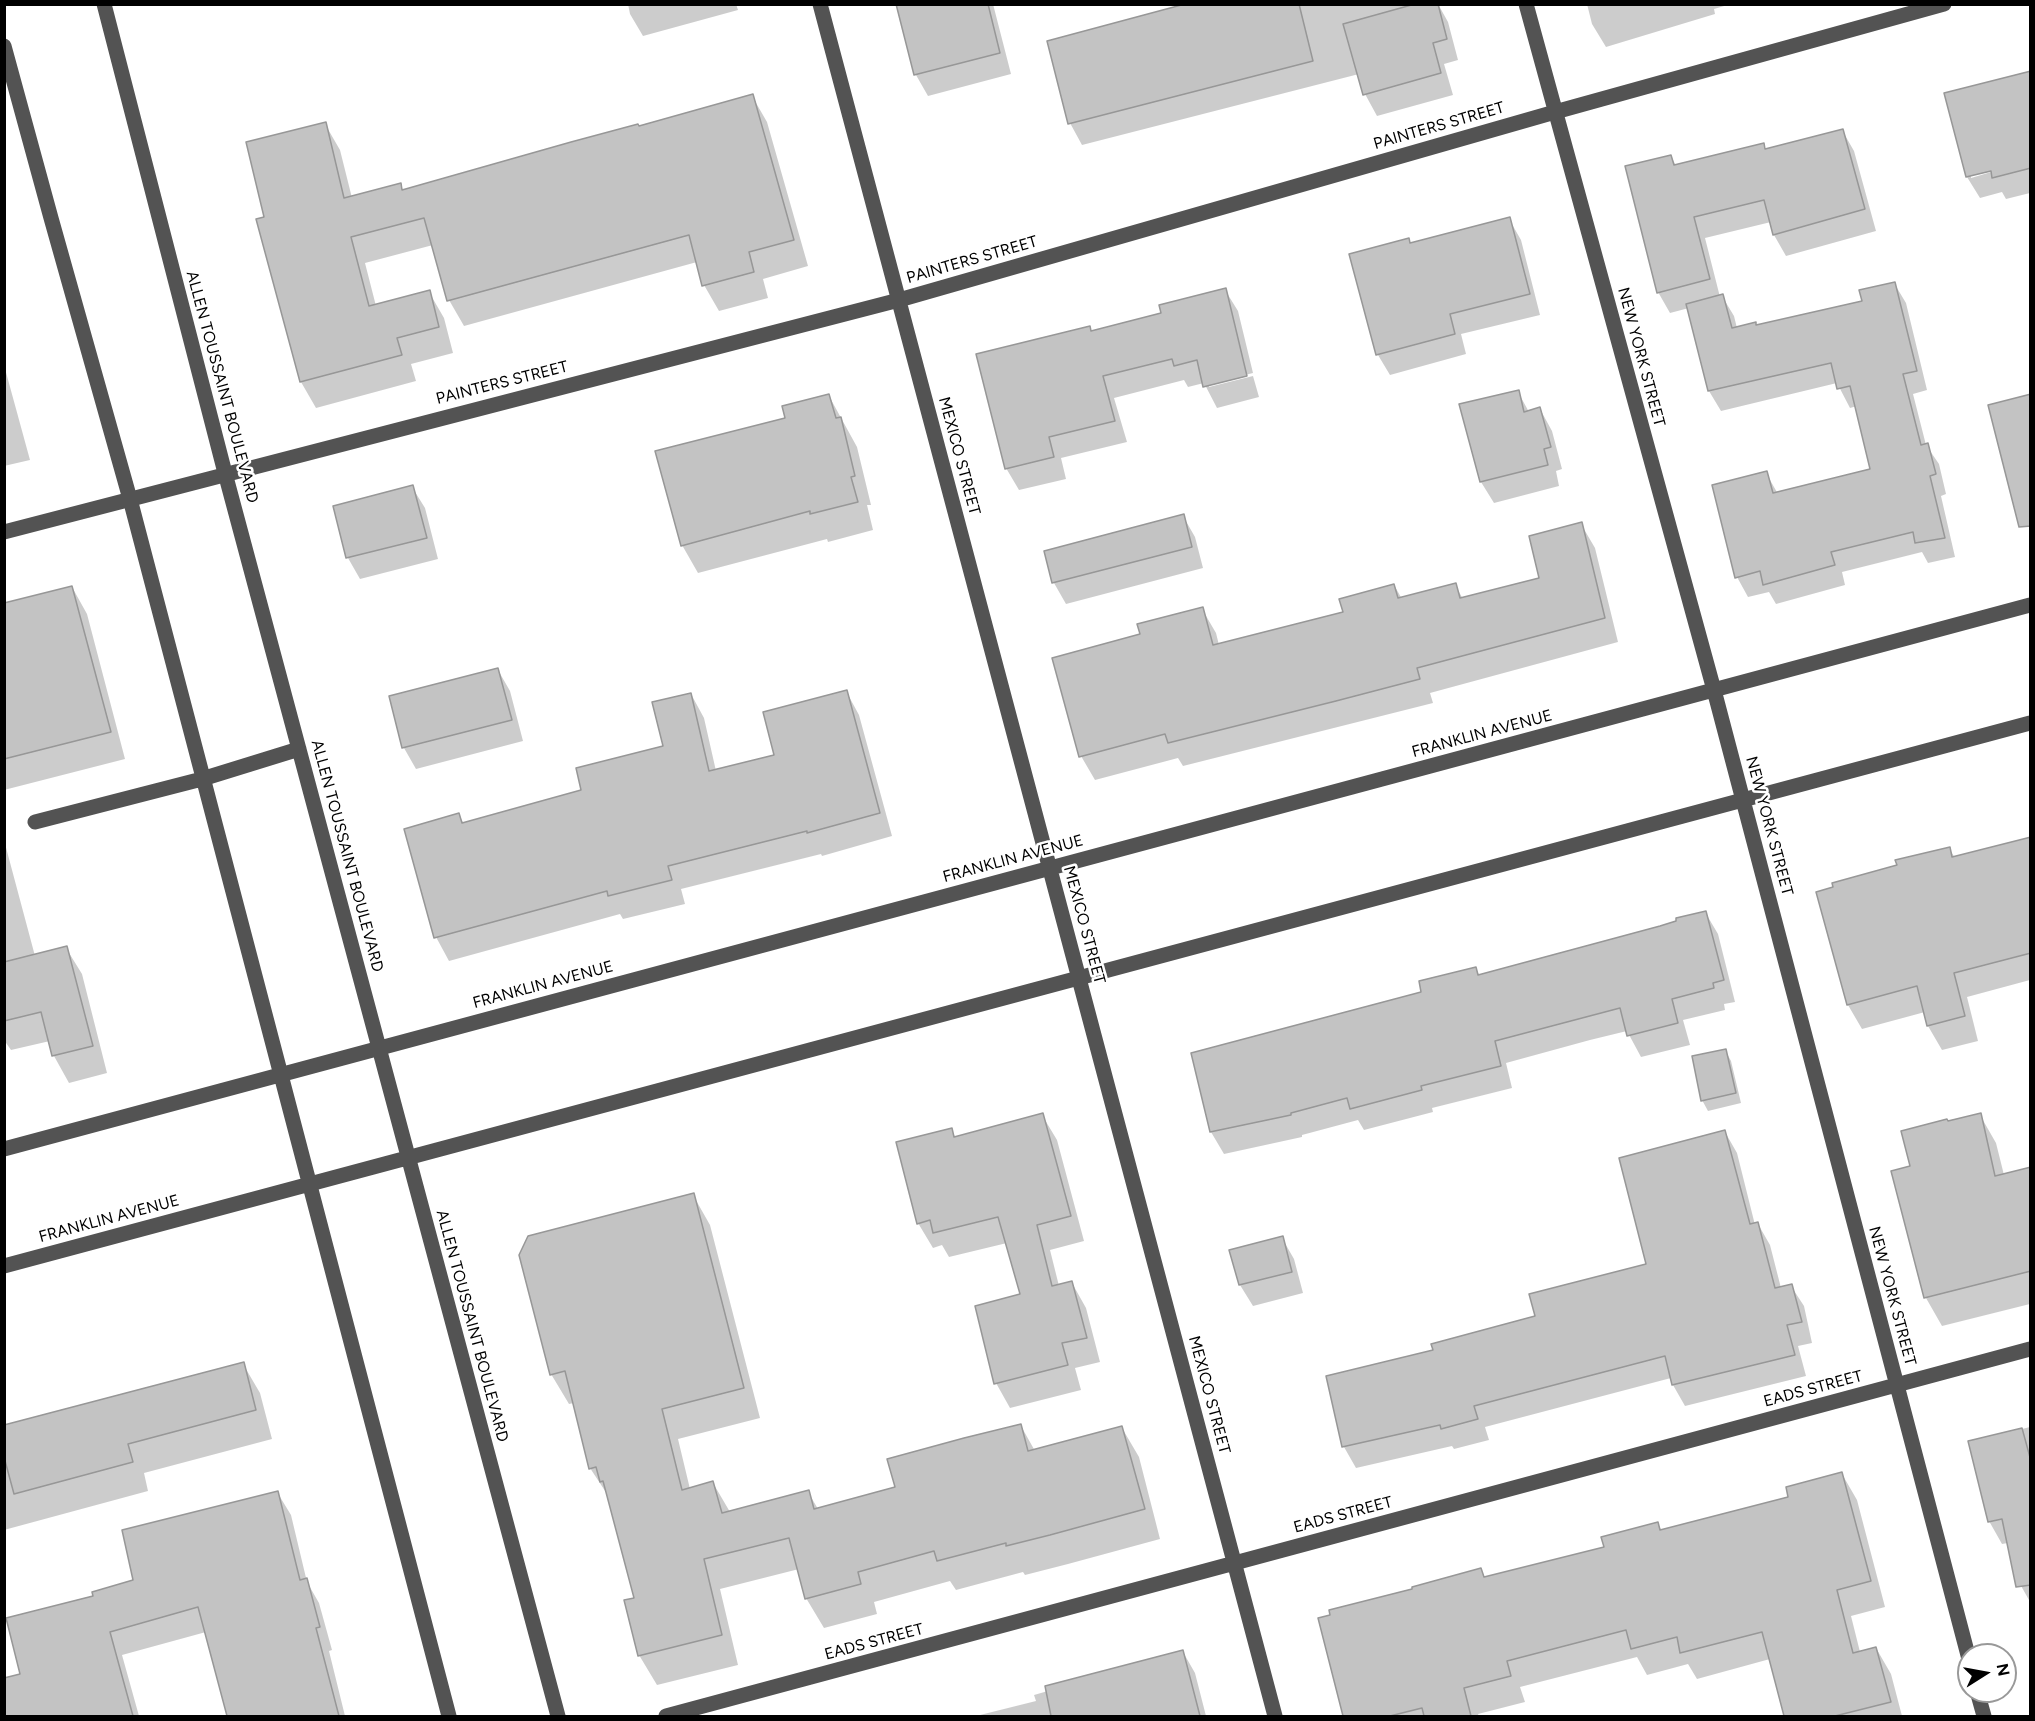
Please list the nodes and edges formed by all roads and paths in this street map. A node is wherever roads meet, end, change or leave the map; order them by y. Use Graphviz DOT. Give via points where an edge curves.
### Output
graph roads {
  1 [pos="104,4"];
  2 [pos="820,4"];
  3 [pos="1526,4"];
  4 [pos="1944,4"];
  5 [pos="4,46"];
  6 [pos="1555,112"];
  7 [pos="899,300"];
  8 [pos="225,473"];
  9 [pos="130,499"];
  10 [pos="4,532"];
  11 [pos="2031,605"];
  12 [pos="1714,690"];
  13 [pos="2031,723"];
  14 [pos="299,749"];
  15 [pos="202,779"];
  16 [pos="1743,801"];
  17 [pos="35,822"];
  18 [pos="1050,868"];
  19 [pos="1079,978"];
  20 [pos="379,1047"];
  21 [pos="280,1074"];
  22 [pos="4,1149"];
  23 [pos="409,1158"];
  24 [pos="309,1185"];
  25 [pos="4,1266"];
  26 [pos="2031,1349"];
  27 [pos="1897,1385"];
  28 [pos="1235,1563"];
  29 [pos="1965,1643"];
  30 [pos="449,1716"];
  31 [pos="558,1716"];
  32 [pos="666,1716"];
  33 [pos="1275,1716"];
  1 -- 8 [label="street, ALLEN TOUSSAINT BOULEVARD"];
  2 -- 7 [label="street, MEXICO STREET"];
  3 -- 6 [label="street, NEW YORK STREET"];
  4 -- 6 [label="street, PAINTERS STREET"];
  5 -- 9 [label="street"];
  6 -- 7 [label="street, PAINTERS STREET"];
  6 -- 12 [label="street, NEW YORK STREET"];
  7 -- 8 [label="street, PAINTERS STREET"];
  7 -- 18 [label="street, MEXICO STREET"];
  8 -- 9 [label="street, PAINTERS STREET"];
  8 -- 14 [label="street, ALLEN TOUSSAINT BOULEVARD"];
  9 -- 10 [label="street, PAINTERS STREET"];
  9 -- 15 [label="street"];
  11 -- 12 [label="street, FRANKLIN AVENUE"];
  12 -- 16 [label="street, NEW YORK STREET"];
  12 -- 18 [label="street, FRANKLIN AVENUE"];
  13 -- 16 [label="street, FRANKLIN AVENUE"];
  14 -- 15 [label="street"];
  14 -- 20 [label="street, ALLEN TOUSSAINT BOULEVARD"];
  15 -- 17 [label="street"];
  15 -- 21 [label="street"];
  16 -- 19 [label="street, FRANKLIN AVENUE"];
  16 -- 27 [label="street, NEW YORK STREET"];
  18 -- 19 [label="street, MEXICO STREET"];
  18 -- 20 [label="street, FRANKLIN AVENUE"];
  19 -- 23 [label="street, FRANKLIN AVENUE"];
  19 -- 28 [label="street, MEXICO STREET"];
  20 -- 21 [label="street, FRANKLIN AVENUE"];
  20 -- 23 [label="street, ALLEN TOUSSAINT BOULEVARD"];
  21 -- 22 [label="street, FRANKLIN AVENUE"];
  21 -- 24 [label="street"];
  23 -- 24 [label="street, FRANKLIN AVENUE"];
  23 -- 31 [label="street, ALLEN TOUSSAINT BOULEVARD"];
  24 -- 25 [label="street, FRANKLIN AVENUE"];
  24 -- 30 [label="street"];
  26 -- 27 [label="street, EADS STREET"];
  27 -- 28 [label="street, EADS STREET"];
  27 -- 29 [label="street, NEW YORK STREET"];
  28 -- 32 [label="street, EADS STREET"];
  28 -- 33 [label="street, MEXICO STREET"];
}
